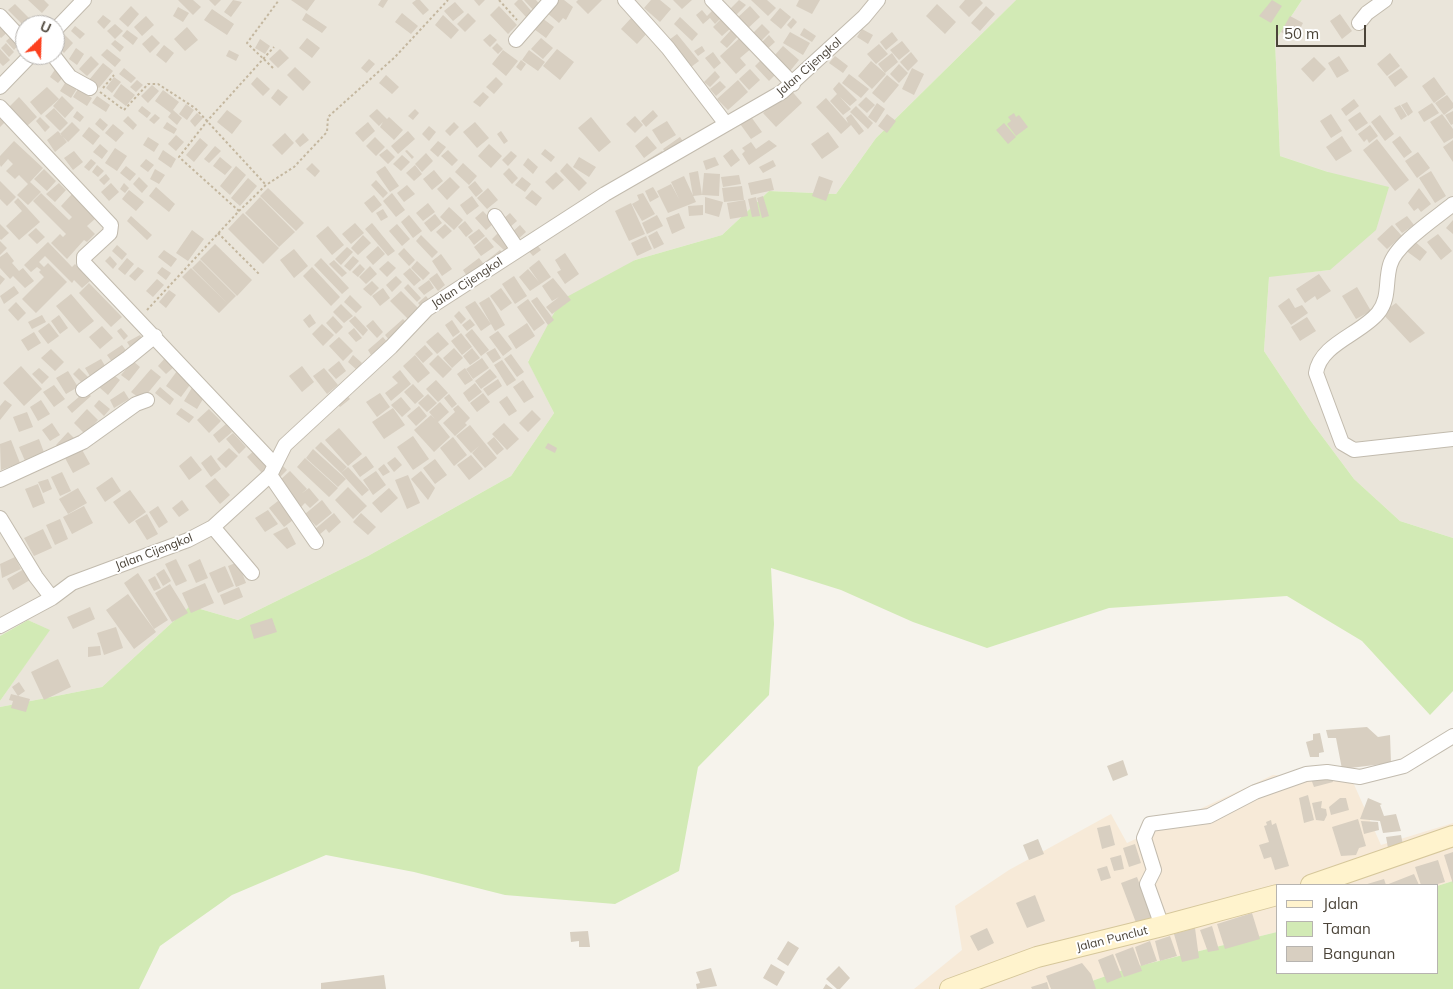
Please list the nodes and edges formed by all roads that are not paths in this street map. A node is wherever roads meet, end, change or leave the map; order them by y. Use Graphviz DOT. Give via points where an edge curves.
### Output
graph roads {
  1 [pos="84,0"];
  2 [pos="551,0"];
  3 [pos="625,0"];
  4 [pos="712,0"];
  5 [pos="878,0"];
  6 [pos="1385,0"];
  7 [pos="0,16"];
  8 [pos="65,20"];
  9 [pos="1359,23"];
  10 [pos="15,32"];
  11 [pos="516,40"];
  12 [pos="21,65"];
  13 [pos="61,65"];
  14 [pos="793,84"];
  15 [pos="0,87"];
  16 [pos="90,88"];
  17 [pos="0,107"];
  18 [pos="726,124"];
  19 [pos="1453,204"];
  20 [pos="495,216"];
  21 [pos="518,250"];
  22 [pos="155,336"];
  23 [pos="83,390"];
  24 [pos="148,400"];
  25 [pos="1453,439"];
  26 [pos="272,470"];
  27 [pos="0,480"];
  28 [pos="0,518"];
  29 [pos="213,527"];
  30 [pos="316,542"];
  31 [pos="252,573"];
  32 [pos="52,598"];
  33 [pos="0,626"];
  34 [pos="1453,736"];
  35 [pos="1453,836"];
  36 [pos="1314,884"];
  37 [pos="1276,895"];
  38 [pos="1162,926"];
  39 [pos="950,989"];
  1 -- 8 [label="street"];
  2 -- 11 [label="street"];
  3 -- 18 [label="street" via="668,48"];
  4 -- 14 [label="street"];
  5 -- 14 [label="street, Jalan Cijengkol"];
  6 -- 9 [label="street"];
  7 -- 10 [label="street"];
  12 -- 15 [label="street"];
  13 -- 16 [label="street" via="70,77"];
  14 -- 18 [label="street, Jalan Cijengkol"];
  17 -- 22 [label="street" via="110,223 110,233 83,260"];
  18 -- 21 [label="street, Jalan Cijengkol" via="605,194"];
  19 -- 25 [label="street" via="1395,254 1390,266 1388,293 1378,313 1325,354 1317,364 1316,373 1342,442 1347,447 1354,450"];
  20 -- 21 [label="street"];
  21 -- 26 [label="street, Jalan Cijengkol" via="428,309 285,445"];
  22 -- 23 [label="street"];
  22 -- 26 [label="street"];
  24 -- 27 [label="street" via="136,404 86,440"];
  26 -- 29 [label="street, Jalan Cijengkol"];
  26 -- 30 [label="street"];
  28 -- 32 [label="street"];
  29 -- 31 [label="street"];
  29 -- 32 [label="street, Jalan Cijengkol" via="188,540 72,583"];
  32 -- 33 [label="street, Jalan Cijengkol"];
  34 -- 38 [label="street" via="1404,766 1360,777 1327,772 1306,774 1255,792 1209,816 1150,824 1144,838 1154,870 1147,884"];
  35 -- 36 [label="main road"];
  37 -- 38 [label="main road, Jalan Punclut"];
  38 -- 39 [label="main road, Jalan Punclut" via="1037,957"];
}
